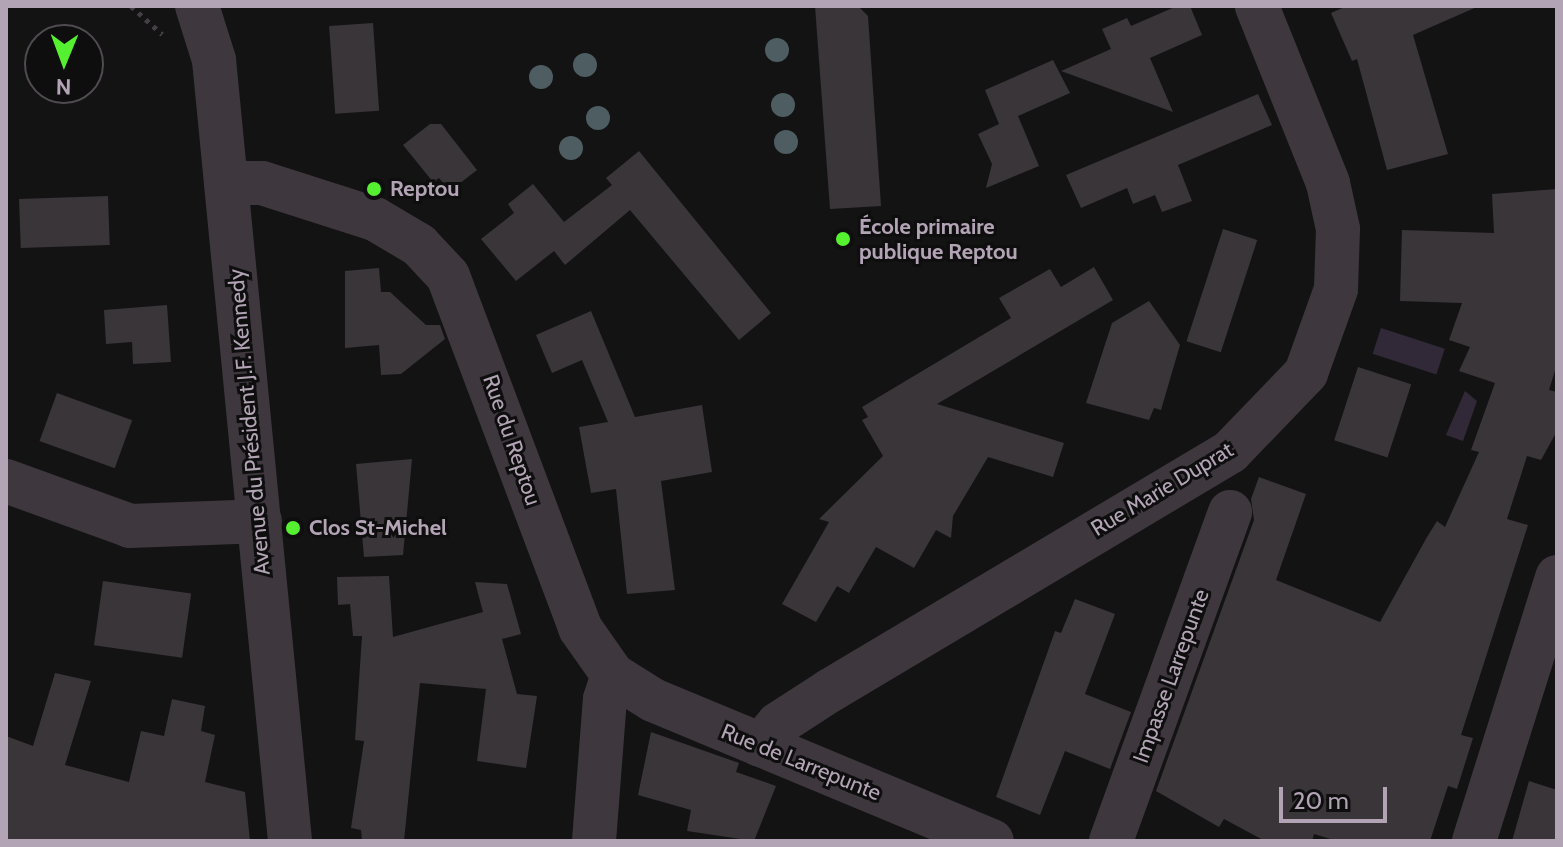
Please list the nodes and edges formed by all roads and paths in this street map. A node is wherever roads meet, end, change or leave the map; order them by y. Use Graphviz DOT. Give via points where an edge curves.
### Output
graph roads {
  1 [pos="181,6"];
  2 [pos="194,6"];
  3 [pos="1257,6"];
  4 [pos="226,183"];
  5 [pos="6,481"];
  6 [pos="1230,512"];
  7 [pos="260,521"];
  8 [pos="1557,577"];
  9 [pos="613,675"];
  10 [pos="760,745"];
  11 [pos="290,841"];
  12 [pos="594,841"];
  13 [pos="992,841"];
  14 [pos="1111,841"];
  15 [pos="1474,841"];
  1 -- 2 [label="street, Avenue du Président J.F. Kennedy"];
  2 -- 4 [label="street, Avenue du Président J.F. Kennedy" via="214,60"];
  3 -- 10 [label="street, Rue Marie Duprat" via="1328,183 1338,229 1336,289 1306,373 1230,452 843,682 778,724"];
  4 -- 7 [label="street, Avenue du Président J.F. Kennedy"];
  4 -- 9 [label="street, Rue du Reptou" via="262,183 375,219 419,245 448,276 580,628"];
  5 -- 7 [label="street" via="130,526"];
  6 -- 14 [label="street, Impasse Larrepunte"];
  7 -- 11 [label="street, Avenue du Président J.F. Kennedy"];
  8 -- 15 [label="street"];
  9 -- 10 [label="street, Rue de Larrepunte" via="653,700"];
  9 -- 12 [label="street" via="605,699"];
  10 -- 13 [label="street, Rue de Larrepunte"];
}
